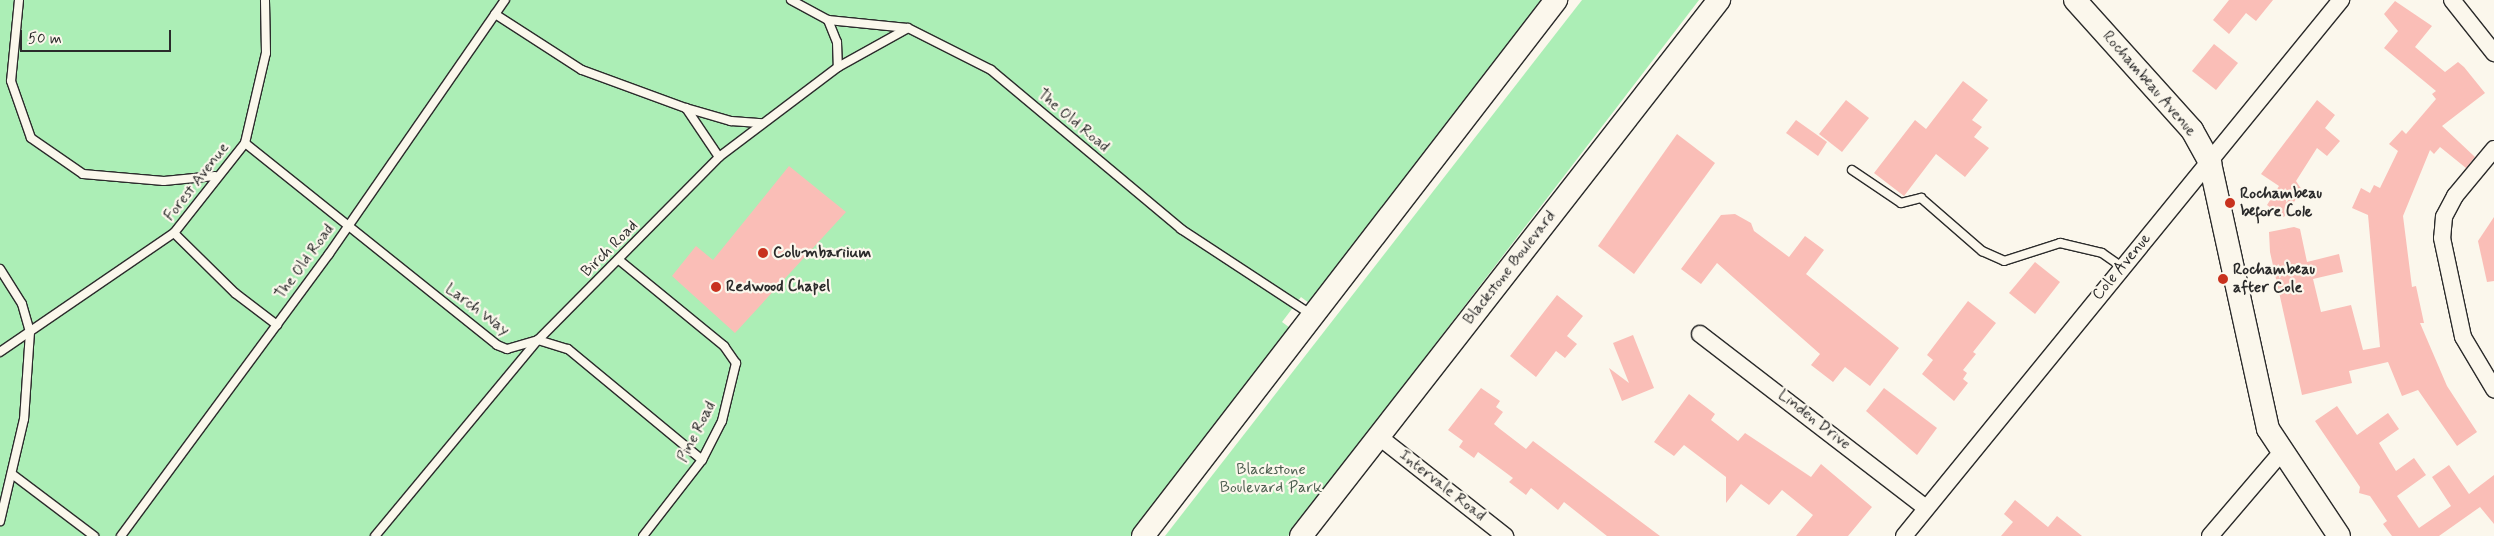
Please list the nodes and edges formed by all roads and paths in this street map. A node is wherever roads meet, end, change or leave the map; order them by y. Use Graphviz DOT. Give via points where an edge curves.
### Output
graph roads {
  1 [pos="19,0"];
  2 [pos="265,0"];
  3 [pos="505,0"];
  4 [pos="790,0"];
  5 [pos="1556,0"];
  6 [pos="1719,0"];
  7 [pos="2075,0"];
  8 [pos="2341,0"];
  9 [pos="2452,0"];
  10 [pos="495,14"];
  11 [pos="828,20"];
  12 [pos="908,28"];
  13 [pos="2494,53"];
  14 [pos="838,67"];
  15 [pos="686,108"];
  16 [pos="762,123"];
  17 [pos="245,144"];
  18 [pos="2494,149"];
  19 [pos="720,157"];
  20 [pos="2210,163"];
  21 [pos="1852,170"];
  22 [pos="215,176"];
  23 [pos="348,227"];
  24 [pos="174,233"];
  25 [pos="619,260"];
  26 [pos="2122,267"];
  27 [pos="0,269"];
  28 [pos="1316,317"];
  29 [pos="277,325"];
  30 [pos="30,332"];
  31 [pos="1700,334"];
  32 [pos="538,340"];
  33 [pos="0,352"];
  34 [pos="2494,389"];
  35 [pos="1378,436"];
  36 [pos="2281,453"];
  37 [pos="702,460"];
  38 [pos="12,474"];
  39 [pos="1926,508"];
  40 [pos="0,521"];
  41 [pos="94,536"];
  42 [pos="122,536"];
  43 [pos="375,536"];
  44 [pos="643,536"];
  45 [pos="1143,536"];
  46 [pos="1300,536"];
  47 [pos="1505,536"];
  48 [pos="1904,536"];
  49 [pos="2210,536"];
  50 [pos="2339,536"];
  1 -- 22 [label="lane" via="11,81 31,138 83,174 164,181"];
  2 -- 17 [label="lane, Forest Avenue" via="266,53"];
  3 -- 10 [label="lane, The Old Road"];
  4 -- 11 [label="lane, The Old Road"];
  5 -- 28 [label="main road"];
  6 -- 35 [label="main road, Blackstone Boulevard"];
  7 -- 20 [label="main road, Rochambeau Avenue" via="2192,130"];
  8 -- 20 [label="street, Cole Avenue"];
  9 -- 13 [label="street"];
  10 -- 15 [label="lane" via="582,70"];
  10 -- 23 [label="lane, The Old Road"];
  11 -- 12 [label="lane, The Old Road"];
  11 -- 14 [label="lane" via="837,42"];
  12 -- 14 [label="lane, Birch Road"];
  12 -- 28 [label="lane, The Old Road" via="991,70 1181,230"];
  14 -- 16 [label="lane, Birch Road"];
  15 -- 16 [label="lane" via="730,121"];
  15 -- 19 [label="lane"];
  16 -- 19 [label="lane, Birch Road"];
  17 -- 22 [label="lane, Forest Avenue"];
  17 -- 23 [label="lane, Larch Way"];
  18 -- 34 [label="street" via="2455,196 2444,218 2442,238 2463,337"];
  19 -- 25 [label="lane, Birch Road"];
  20 -- 26 [label="street, Cole Avenue"];
  20 -- 36 [label="main road, Rochambeau Avenue" via="2258,390 2268,429"];
  21 -- 26 [label="lane" via="1901,202 1921,198 1982,251 2004,261 2060,243 2102,253"];
  22 -- 24 [label="lane, Forest Avenue"];
  23 -- 29 [label="lane, The Old Road"];
  23 -- 32 [label="lane, Larch Way" via="497,346 507,350"];
  24 -- 29 [label="lane" via="235,293"];
  24 -- 30 [label="lane, Forest Avenue" via="81,292"];
  25 -- 32 [label="lane, Birch Road"];
  25 -- 37 [label="lane, Pine Road" via="724,346 736,363 722,421"];
  26 -- 39 [label="street, Cole Avenue"];
  27 -- 30 [label="lane" via="22,304"];
  28 -- 45 [label="main road"];
  29 -- 42 [label="lane, The Old Road"];
  30 -- 33 [label="lane, Forest Avenue"];
  30 -- 38 [label="lane" via="24,419"];
  31 -- 39 [label="street, Linden Drive"];
  32 -- 37 [label="lane" via="568,349"];
  32 -- 43 [label="lane, Birch Road"];
  35 -- 46 [label="main road, Blackstone Boulevard"];
  35 -- 47 [label="street, Intervale Road"];
  36 -- 49 [label="street"];
  36 -- 50 [label="main road, Rochambeau Avenue"];
  37 -- 44 [label="lane, Pine Road"];
  38 -- 40 [label="lane"];
  38 -- 41 [label="lane"];
  39 -- 48 [label="street, Cole Avenue"];
}
